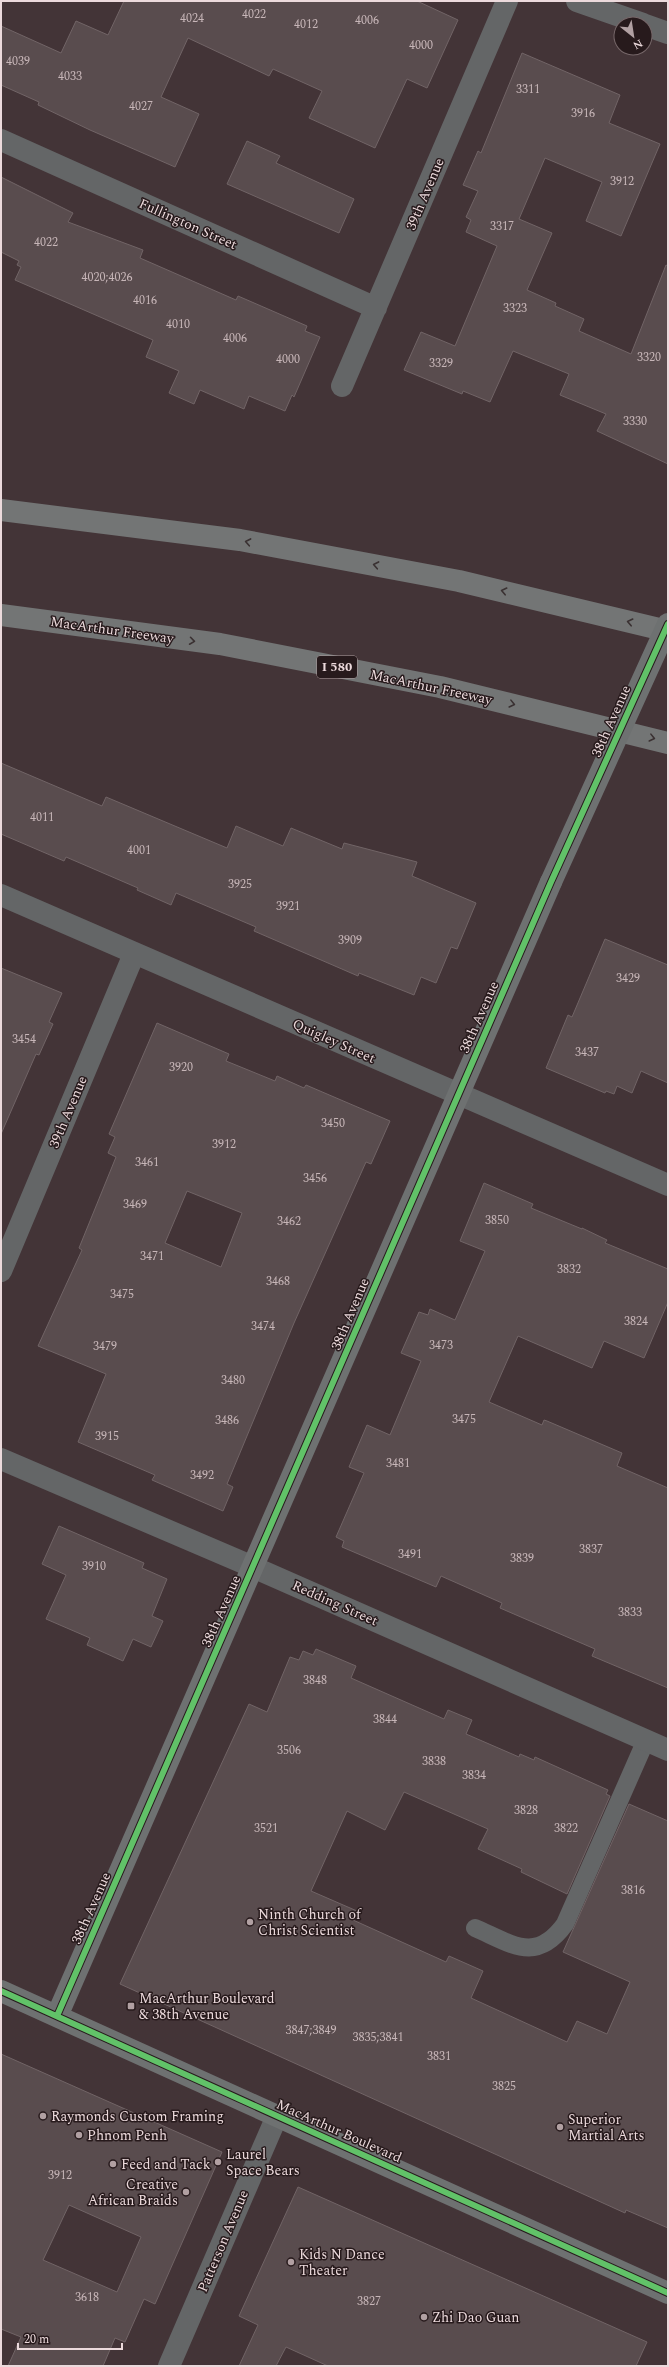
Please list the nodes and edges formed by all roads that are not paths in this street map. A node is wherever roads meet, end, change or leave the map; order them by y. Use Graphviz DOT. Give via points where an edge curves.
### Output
graph roads {
  1 [pos="507,1"];
  2 [pos="577,1"];
  3 [pos="621,16"];
  4 [pos="653,27"];
  5 [pos="668,33"];
  6 [pos="1,140"];
  7 [pos="376,308"];
  8 [pos="342,386"];
  9 [pos="1,510"];
  10 [pos="1,615"];
  11 [pos="668,624"];
  12 [pos="668,631"];
  13 [pos="668,743"];
  14 [pos="1,895"];
  15 [pos="134,954"];
  16 [pos="458,1095"];
  17 [pos="668,1185"];
  18 [pos="1,1271"];
  19 [pos="1,1459"];
  20 [pos="253,1567"];
  21 [pos="646,1740"];
  22 [pos="668,1750"];
  23 [pos="475,1928"];
  24 [pos="1,1991"];
  25 [pos="57,2016"];
  26 [pos="277,2116"];
  27 [pos="668,2293"];
  28 [pos="169,2366"];
  1 -- 7 [label="street, 39th Avenue"];
  2 -- 3 [label="street"];
  4 -- 5 [label="street"];
  6 -- 7 [label="street, Fullington Street"];
  7 -- 8 [label="street, 39th Avenue"];
  12 -- 9 [label="highway, one-way" via="459,581 240,540"];
  10 -- 13 [label="highway, MacArthur Freeway / I 580, one-way" via="228,646 440,687"];
  11 -- 16 [label="street, 38th Avenue, bridge"];
  14 -- 15 [label="street, Quigley Street"];
  15 -- 16 [label="street, Quigley Street"];
  15 -- 18 [label="street, 39th Avenue"];
  16 -- 17 [label="street, Quigley Street"];
  16 -- 20 [label="street, 38th Avenue"];
  19 -- 20 [label="street, Redding Street"];
  20 -- 21 [label="street, Redding Street"];
  20 -- 25 [label="street, 38th Avenue"];
  21 -- 22 [label="street, Redding Street"];
  21 -- 23 [label="lane" via="564,1924 557,1934 547,1944 529,1948"];
  24 -- 25 [label="street, MacArthur Boulevard"];
  25 -- 26 [label="street, MacArthur Boulevard"];
  26 -- 27 [label="street, MacArthur Boulevard"];
  26 -- 28 [label="street, Patterson Avenue"];
}
